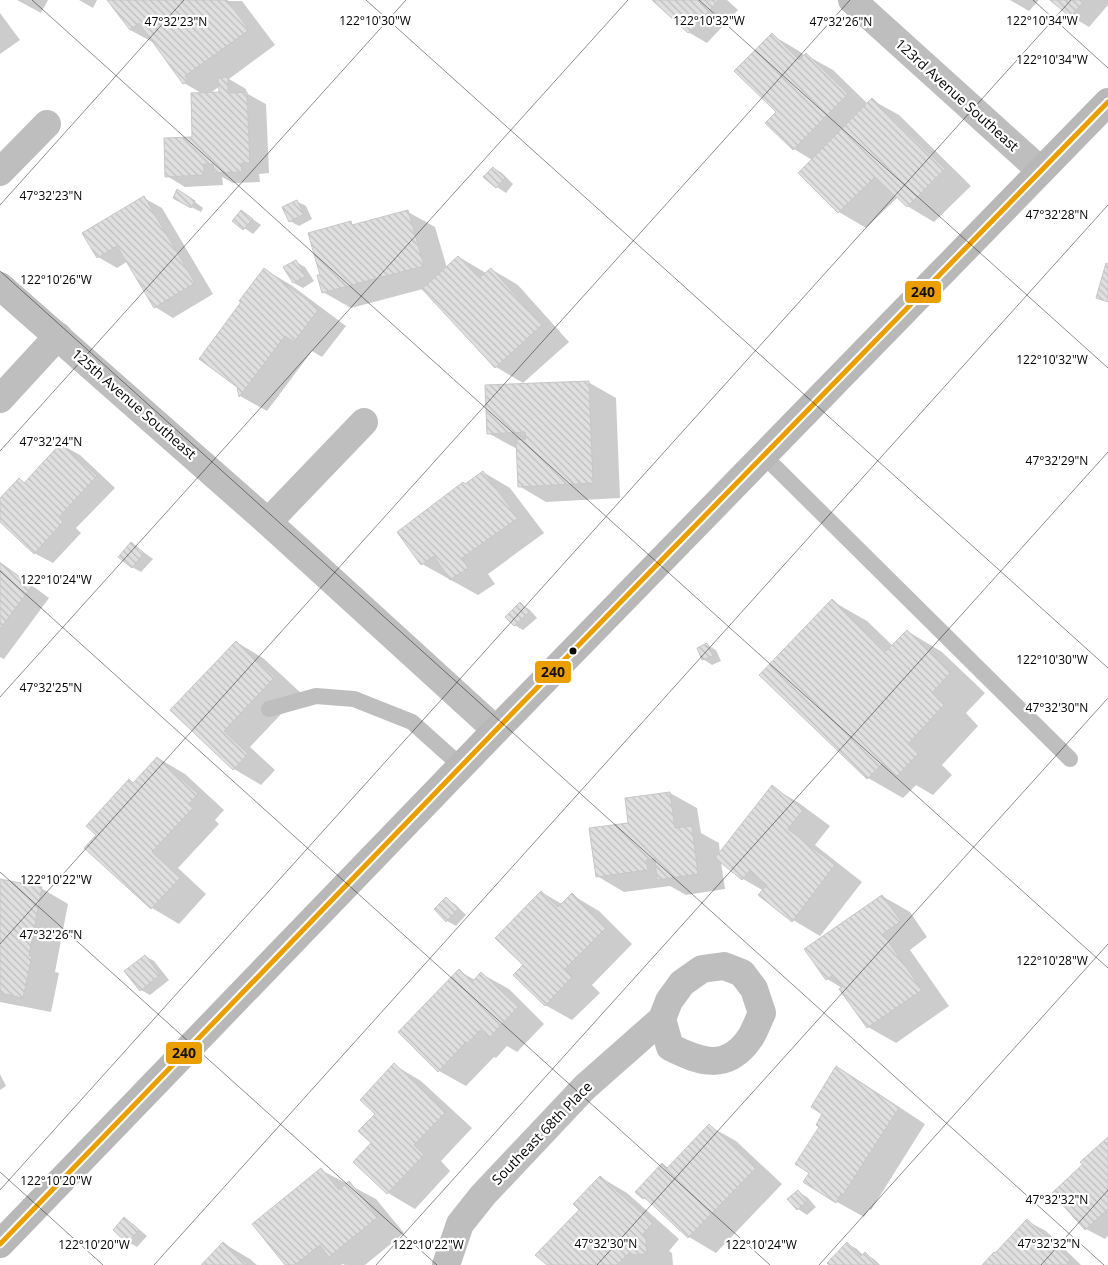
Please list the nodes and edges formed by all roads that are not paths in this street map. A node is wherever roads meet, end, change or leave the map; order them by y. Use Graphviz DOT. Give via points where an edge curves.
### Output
graph roads {
  1 [pos="852,0"];
  2 [pos="1108,102"];
  3 [pos="47,124"];
  4 [pos="1040,170"];
  5 [pos="0,172"];
  6 [pos="0,286"];
  7 [pos="58,336"];
  8 [pos="0,399"];
  9 [pos="364,422"];
  10 [pos="763,455"];
  11 [pos="268,522"];
  12 [pos="269,709"];
  13 [pos="496,730"];
  14 [pos="1070,759"];
  15 [pos="461,766"];
  16 [pos="662,1019"];
  17 [pos="0,1244"];
  18 [pos="446,1265"];
  1 -- 4 [label="street, 123rd Avenue Southeast"];
  2 -- 4 [label="main road"];
  3 -- 5 [label="street"];
  4 -- 10 [label="main road"];
  6 -- 7 [label="street, 125th Avenue Southeast"];
  7 -- 8 [label="street"];
  7 -- 11 [label="street, 125th Avenue Southeast"];
  9 -- 11 [label="street"];
  10 -- 13 [label="main road"];
  10 -- 14 [label="lane"];
  11 -- 13 [label="street, 125th Avenue Southeast"];
  12 -- 15 [label="lane" via="316,696 354,699 412,722"];
  13 -- 15 [label="main road"];
  15 -- 17 [label="main road"];
  16 -- 18 [label="street, Southeast 68th Place" via="585,1087 482,1195 460,1224"];
}
